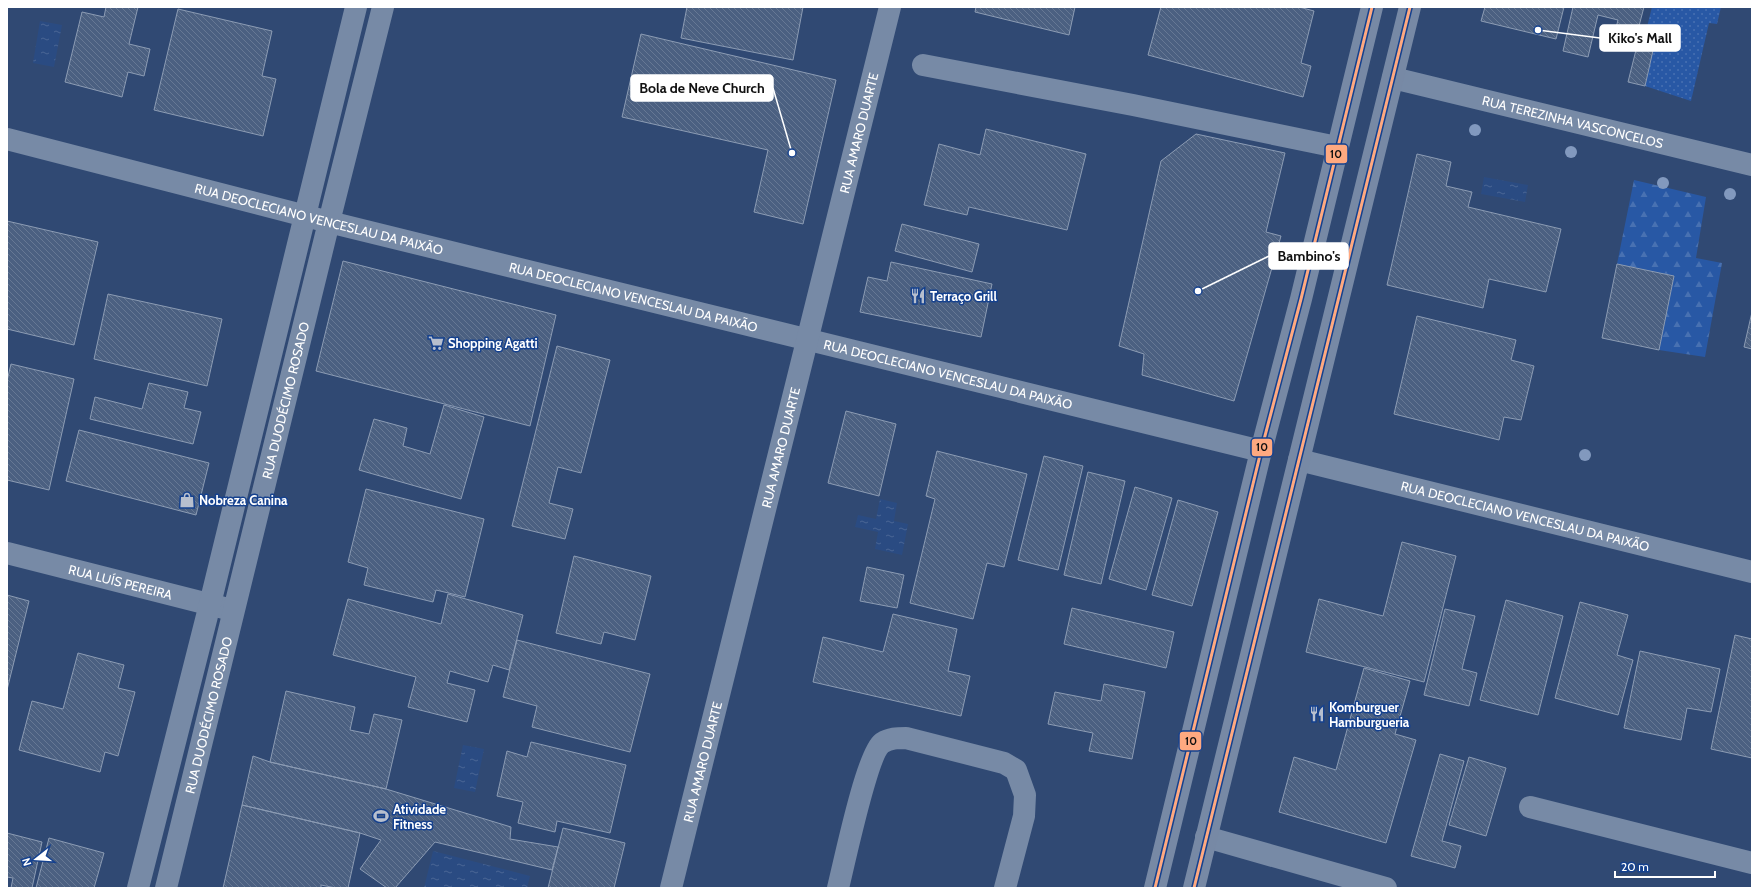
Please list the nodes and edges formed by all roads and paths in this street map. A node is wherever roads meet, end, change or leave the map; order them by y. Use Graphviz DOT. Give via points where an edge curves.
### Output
graph roads {
  1 [pos="356,7"];
  2 [pos="383,7"];
  3 [pos="890,7"];
  4 [pos="1372,7"];
  5 [pos="1410,7"];
  6 [pos="923,65"];
  7 [pos="1393,78"];
  8 [pos="7,139"];
  9 [pos="1337,147"];
  10 [pos="1752,165"];
  11 [pos="305,215"];
  12 [pos="329,222"];
  13 [pos="808,339"];
  14 [pos="1261,451"];
  15 [pos="1299,460"];
  16 [pos="7,553"];
  17 [pos="1752,572"];
  18 [pos="210,604"];
  19 [pos="233,611"];
  20 [pos="1530,807"];
  21 [pos="1206,837"];
  22 [pos="1752,863"];
  23 [pos="138,888"];
  24 [pos="166,888"];
  25 [pos="671,888"];
  26 [pos="838,888"];
  27 [pos="1005,888"];
  28 [pos="1155,888"];
  29 [pos="1194,888"];
  30 [pos="1386,888"];
  1 -- 11 [label="street, RUA DUODÉCIMO ROSADO"];
  2 -- 12 [label="street, RUA DUODÉCIMO ROSADO"];
  3 -- 13 [label="street, RUA AMARO DUARTE"];
  4 -- 9 [label="main road"];
  5 -- 7 [label="main road"];
  6 -- 9 [label="street" via="1141,106"];
  7 -- 10 [label="street, RUA TEREZINHA VASCONCELOS"];
  7 -- 15 [label="main road"];
  8 -- 11 [label="street, RUA DEOCLECIANO VENCESLAU DA PAIXÃO"];
  9 -- 14 [label="main road"];
  11 -- 12 [label="street, RUA DEOCLECIANO VENCESLAU DA PAIXÃO"];
  11 -- 18 [label="street, RUA DUODÉCIMO ROSADO"];
  12 -- 13 [label="street, RUA DEOCLECIANO VENCESLAU DA PAIXÃO"];
  12 -- 19 [label="street, RUA DUODÉCIMO ROSADO"];
  13 -- 14 [label="street, RUA DEOCLECIANO VENCESLAU DA PAIXÃO"];
  13 -- 25 [label="street, RUA AMARO DUARTE"];
  14 -- 28 [label="main road"];
  15 -- 17 [label="street, RUA DEOCLECIANO VENCESLAU DA PAIXÃO"];
  15 -- 21 [label="main road"];
  16 -- 18 [label="street, RUA LUÍS PEREIRA"];
  18 -- 19 [label="street, RUA LUÍS PEREIRA"];
  18 -- 23 [label="street, RUA DUODÉCIMO ROSADO"];
  19 -- 24 [label="street, RUA DUODÉCIMO ROSADO"];
  20 -- 22 [label="street"];
  21 -- 29 [label="main road"];
  21 -- 30 [label="street"];
  26 -- 27 [label="street" via="863,787 877,750 882,743 892,738 906,738 1004,763 1016,770 1025,795 1024,816"];
}
